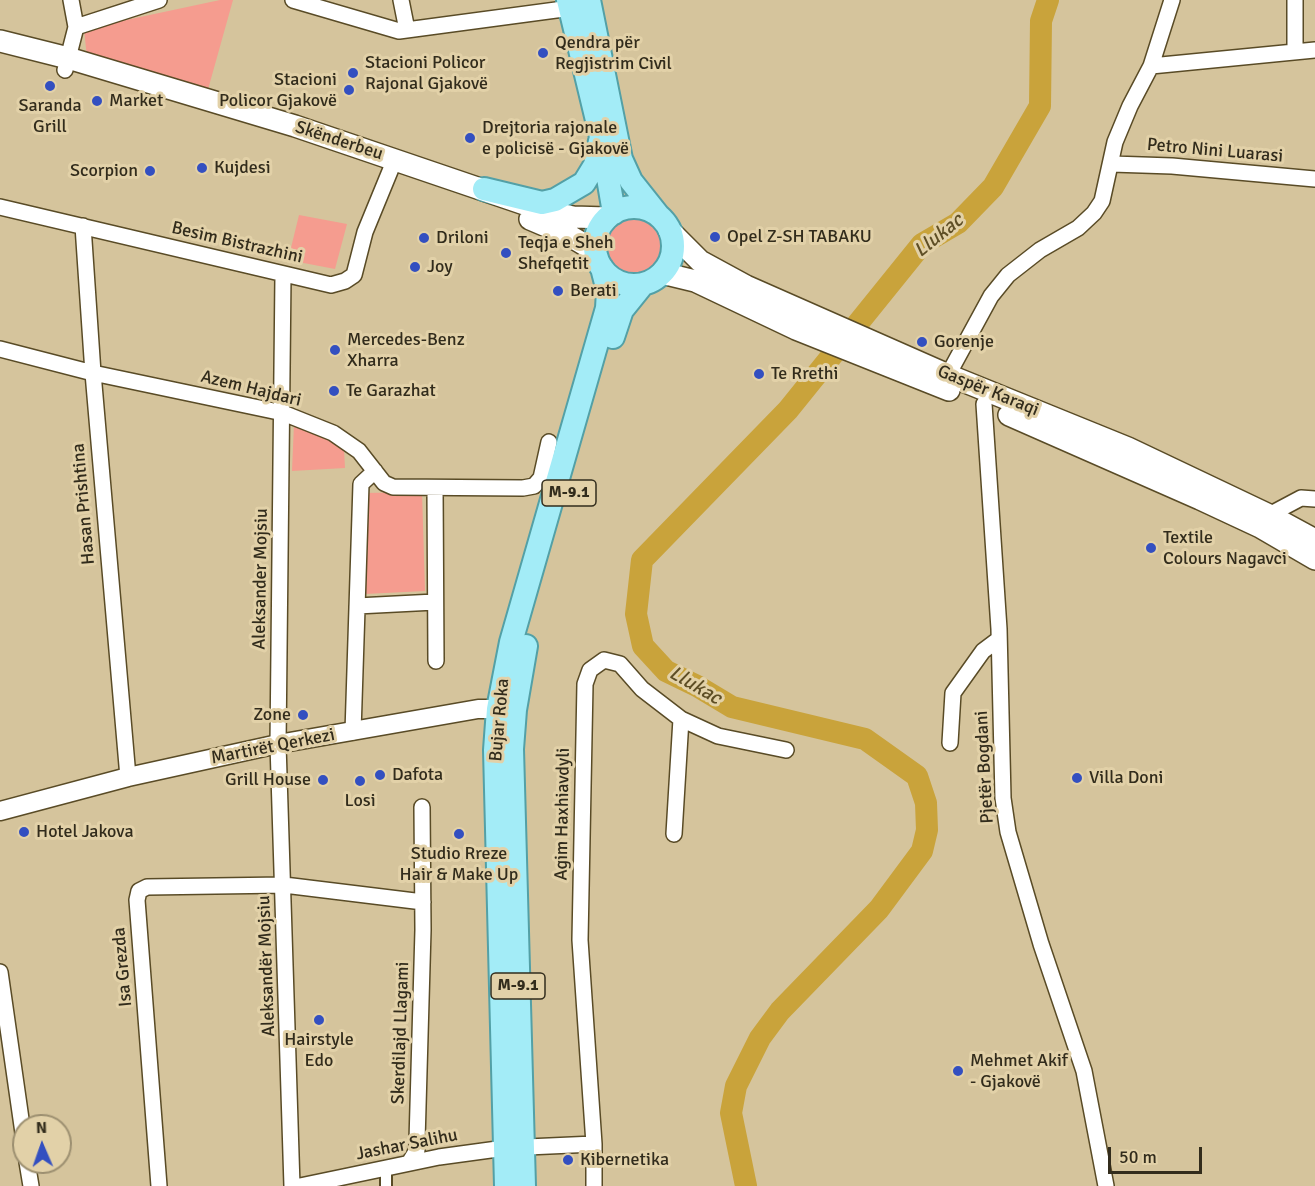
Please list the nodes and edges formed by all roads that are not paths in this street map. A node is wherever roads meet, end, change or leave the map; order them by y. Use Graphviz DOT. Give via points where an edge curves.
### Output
graph roads {
  1 [pos="71,0"];
  2 [pos="159,0"];
  3 [pos="293,0"];
  4 [pos="401,0"];
  5 [pos="1172,0"];
  6 [pos="1295,0"];
  7 [pos="576,3"];
  8 [pos="76,27"];
  9 [pos="407,30"];
  10 [pos="0,41"];
  11 [pos="1315,50"];
  12 [pos="1295,51"];
  13 [pos="0,53"];
  14 [pos="67,64"];
  15 [pos="1151,66"];
  16 [pos="601,137"];
  17 [pos="393,164"];
  18 [pos="1112,164"];
  19 [pos="1315,179"];
  20 [pos="484,189"];
  21 [pos="0,207"];
  22 [pos="610,215"];
  23 [pos="664,222"];
  24 [pos="83,226"];
  25 [pos="599,260"];
  26 [pos="283,275"];
  27 [pos="652,278"];
  28 [pos="800,321"];
  29 [pos="0,349"];
  30 [pos="868,350"];
  31 [pos="93,373"];
  32 [pos="948,375"];
  33 [pos="984,404"];
  34 [pos="283,413"];
  35 [pos="549,442"];
  36 [pos="375,471"];
  37 [pos="435,488"];
  38 [pos="1315,499"];
  39 [pos="1264,521"];
  40 [pos="1315,540"];
  41 [pos="1315,559"];
  42 [pos="435,602"];
  43 [pos="357,606"];
  44 [pos="999,639"];
  45 [pos="436,661"];
  46 [pos="506,709"];
  47 [pos="681,719"];
  48 [pos="353,732"];
  49 [pos="950,743"];
  50 [pos="278,744"];
  51 [pos="786,750"];
  52 [pos="128,777"];
  53 [pos="0,800"];
  54 [pos="34,800"];
  55 [pos="422,807"];
  56 [pos="0,811"];
  57 [pos="674,834"];
  58 [pos="284,885"];
  59 [pos="423,902"];
  60 [pos="0,972"];
  61 [pos="20,1114"];
  62 [pos="594,1144"];
  63 [pos="514,1147"];
  64 [pos="410,1163"];
  65 [pos="386,1168"];
  66 [pos="337,1182"];
  67 [pos="159,1186"];
  68 [pos="292,1186"];
  69 [pos="300,1186"];
  70 [pos="386,1186"];
  71 [pos="506,1186"];
  72 [pos="524,1186"];
  73 [pos="594,1186"];
  74 [pos="1106,1186"];
  1 -- 8 [label="street"];
  2 -- 8 [label="street"];
  3 -- 9 [label="street" via="399,31"];
  4 -- 9 [label="street"];
  5 -- 15 [label="street"];
  6 -- 12 [label="street"];
  7 -- 9 [label="street"];
  7 -- 16 [label="main road"];
  7 -- 23 [label="main road" via="621,159 631,181"];
  8 -- 14 [label="street"];
  10 -- 14 [label="main road, Skënderbeu"];
  11 -- 12 [label="street"];
  12 -- 15 [label="street"];
  13 -- 14 [label="main road, Skënderbeu"];
  14 -- 17 [label="main road, Skënderbeu" via="195,108"];
  15 -- 18 [label="street" via="1115,142"];
  16 -- 20 [label="main road" via="595,165 584,183 555,200 542,203"];
  16 -- 22 [label="main road"];
  17 -- 20 [label="main road, Skënderbeu"];
  17 -- 25 [label="main road, Skënderbeu" via="541,223"];
  17 -- 26 [label="street, Besim Bistrazhini" via="365,232 354,275 332,285"];
  18 -- 19 [label="street, Petro Nini Luarasi"];
  18 -- 32 [label="street" via="1102,201 1094,213 1008,275 991,296"];
  20 -- 22 [label="main road, Skënderbeu" via="558,214"];
  21 -- 24 [label="street, Besim Bistrazhini"];
  22 -- 23 [label="main road" via="641,207"];
  22 -- 25 [label="main road, M-9.1" via="597,233"];
  23 -- 27 [label="main road, M-9.1" via="672,238 671,257"];
  23 -- 28 [label="main road, Gaspër Karaqi" via="700,261"];
  24 -- 26 [label="street, Besim Bistrazhini"];
  24 -- 31 [label="street, Hasan Prishtina"];
  25 -- 27 [label="main road" via="620,282"];
  25 -- 46 [label="main road, Bujar Roka / M-9.1" via="608,291 607,308 511,642"];
  26 -- 34 [label="street, Aleksander Mojsiu"];
  27 -- 28 [label="main road, Gaspër Karaqi" via="695,281"];
  27 -- 46 [label="main road, Bujar Roka / M-9.1" via="626,302 618,321"];
  28 -- 30 [label="main road, Gaspër Karaqi"];
  29 -- 31 [label="street, Azem Hajdari"];
  30 -- 32 [label="main road, Gaspër Karaqi"];
  30 -- 33 [label="main road, Gaspër Karaqi"];
  31 -- 34 [label="street, Azem Hajdari"];
  31 -- 52 [label="street, Hasan Prishtina"];
  32 -- 39 [label="main road, Gaspër Karaqi" via="1128,448"];
  33 -- 39 [label="main road, Gaspër Karaqi"];
  33 -- 44 [label="street, Pjetër Bogdani"];
  34 -- 36 [label="street, Azem Hajdari" via="333,433 359,451"];
  34 -- 50 [label="street, Aleksander Mojsiu"];
  35 -- 37 [label="street, Azem Hajdari" via="541,478 534,486"];
  36 -- 37 [label="street, Azem Hajdari" via="393,487"];
  36 -- 43 [label="street" via="361,484"];
  37 -- 42 [label="street"];
  38 -- 39 [label="street" via="1301,498"];
  39 -- 40 [label="main road, Gaspër Karaqi"];
  39 -- 41 [label="main road, Gaspër Karaqi"];
  42 -- 43 [label="street"];
  42 -- 45 [label="street"];
  43 -- 48 [label="street"];
  44 -- 49 [label="street" via="983,651 953,693"];
  44 -- 74 [label="street, Pjetër Bogdani" via="1003,798 1008,832 1084,1071"];
  46 -- 48 [label="street, Martirët Qerkezi" via="478,709"];
  46 -- 63 [label="main road, Bujar Roka / M-9.1" via="512,749"];
  47 -- 51 [label="street, Agim Haxhiavdyli" via="718,736"];
  47 -- 57 [label="street"];
  47 -- 62 [label="street, Agim Haxhiavdyli" via="642,689 620,664 604,660 590,670 585,684 580,940"];
  48 -- 50 [label="street, Martirët Qerkezi"];
  50 -- 52 [label="street, Martirët Qerkezi"];
  50 -- 58 [label="street, Aleksandër Mojsiu"];
  52 -- 54 [label="street, Martirët Qerkezi"];
  53 -- 54 [label="street, Martirët Qerkezi"];
  54 -- 56 [label="street, Martirët Qerkezi"];
  55 -- 59 [label="street, Skerdilajd Llagami"];
  58 -- 59 [label="street"];
  58 -- 67 [label="street, Isa Grezda" via="147,886 139,891 136,900"];
  58 -- 68 [label="street, Aleksandër Mojsiu"];
  59 -- 64 [label="street, Skerdilajd Llagami" via="417,1150"];
  60 -- 61 [label="street"];
  62 -- 63 [label="street"];
  62 -- 73 [label="street, Agim Haxhiavdyli"];
  63 -- 64 [label="street, Jashar Salihu"];
  63 -- 71 [label="main road, Bujar Roka / M-9.1"];
  63 -- 72 [label="main road, Bujar Roka / M-9.1"];
  64 -- 65 [label="street, Jashar Salihu"];
  65 -- 66 [label="street, Jashar Salihu"];
  65 -- 70 [label="street"];
  66 -- 69 [label="street, Jashar Salihu"];
}
